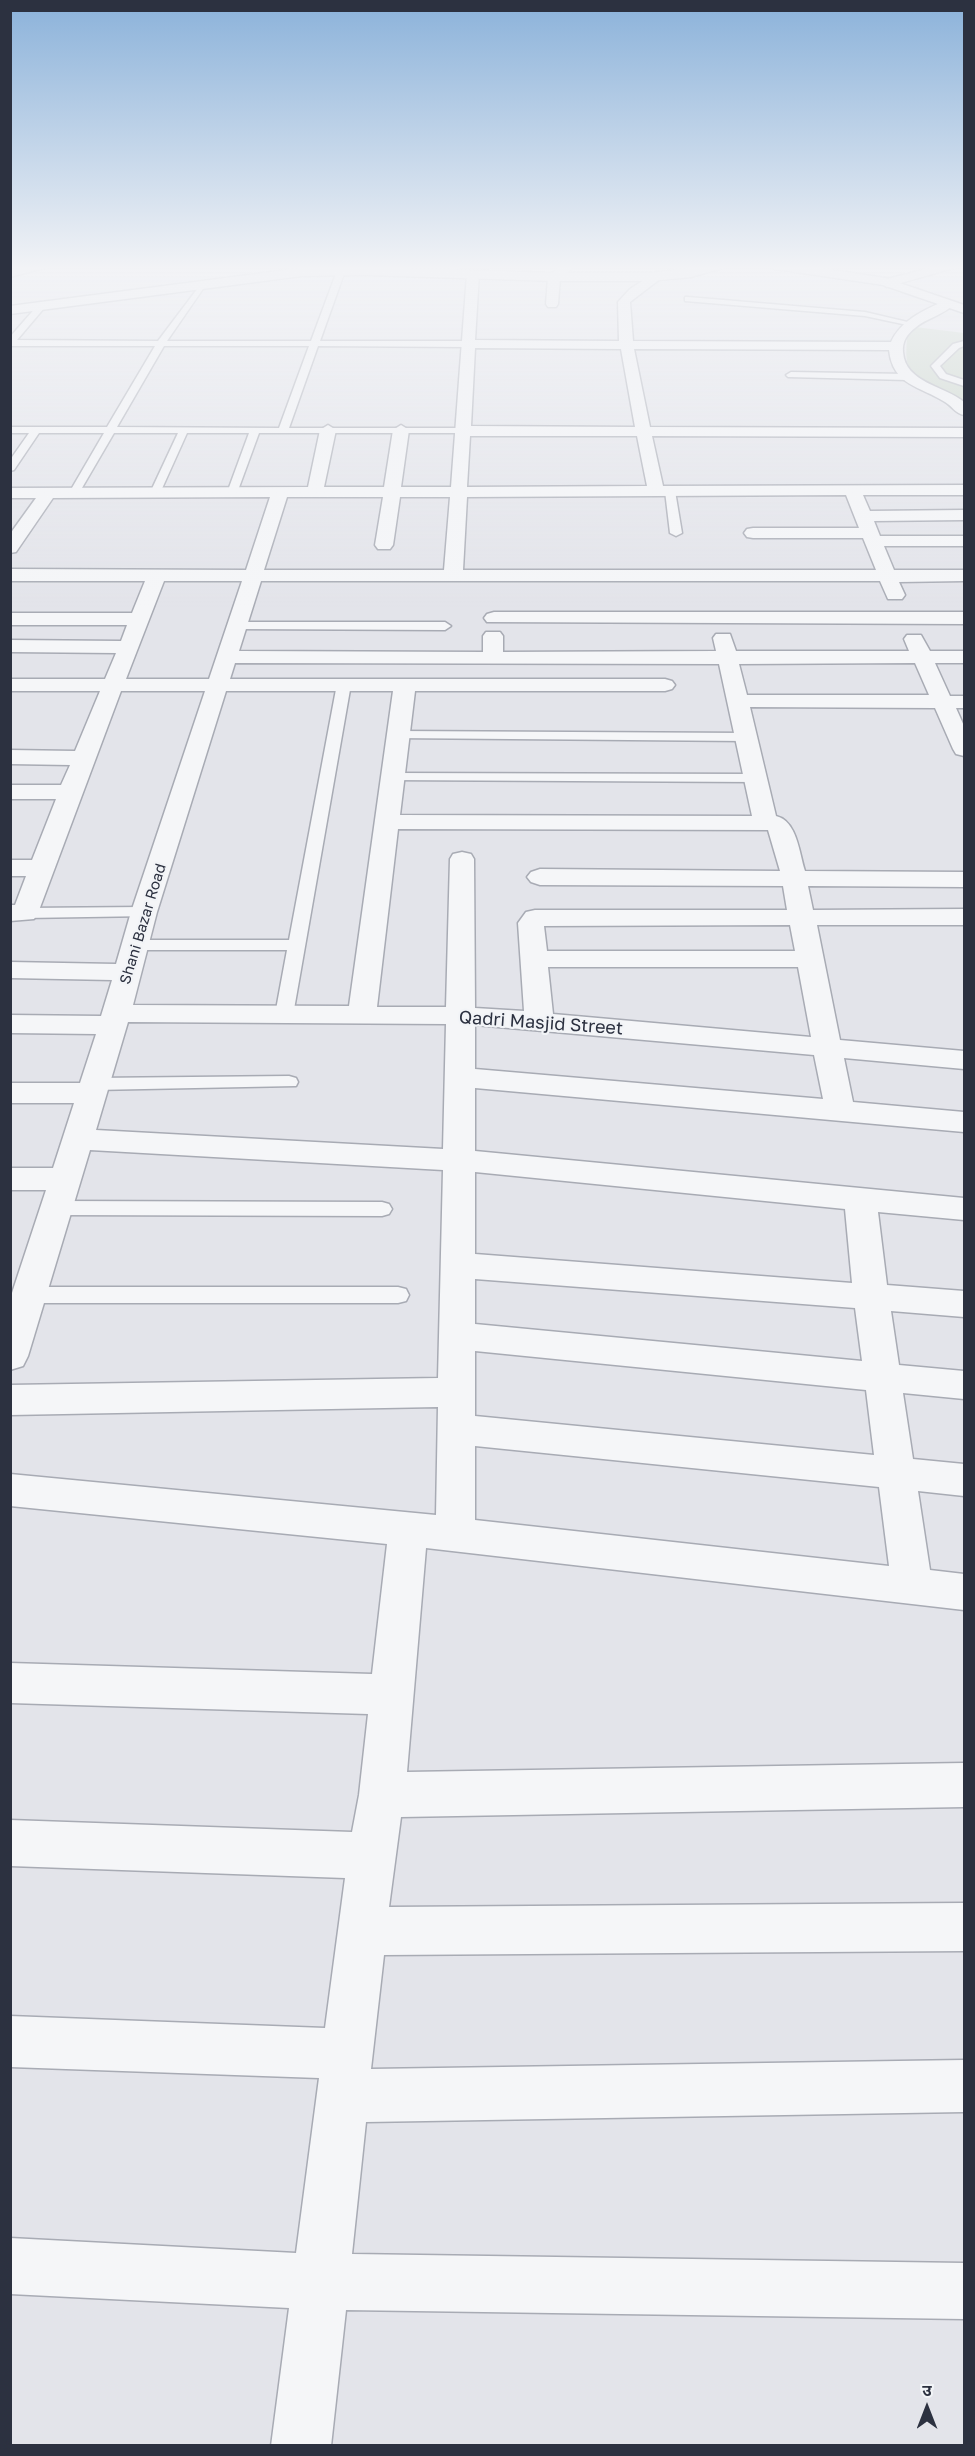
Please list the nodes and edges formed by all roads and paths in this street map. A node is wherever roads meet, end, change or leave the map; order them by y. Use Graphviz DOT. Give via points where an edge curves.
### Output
graph roads {
  1 [pos="140,380"];
  2 [pos="301,380"];
  3 [pos="466,380"];
  4 [pos="633,380"];
  5 [pos="912,380"];
  6 [pos="964,411"];
  7 [pos="10,430"];
  8 [pos="36,430"];
  9 [pos="111,430"];
  10 [pos="184,430"];
  11 [pos="255,430"];
  12 [pos="283,430"];
  13 [pos="328,430"];
  14 [pos="401,430"];
  15 [pos="463,430"];
  16 [pos="645,432"];
  17 [pos="964,432"];
  18 [pos="10,468"];
  19 [pos="964,490"];
  20 [pos="663,491"];
  21 [pos="853,491"];
  22 [pos="280,492"];
  23 [pos="315,492"];
  24 [pos="392,492"];
  25 [pos="459,492"];
  26 [pos="10,493"];
  27 [pos="48,493"];
  28 [pos="74,493"];
  29 [pos="155,493"];
  30 [pos="232,493"];
  31 [pos="964,515"];
  32 [pos="870,530"];
  33 [pos="676,532"];
  34 [pos="753,533"];
  35 [pos="964,542"];
  36 [pos="384,545"];
  37 [pos="10,548"];
  38 [pos="10,575"];
  39 [pos="252,575"];
  40 [pos="453,575"];
  41 [pos="493,575"];
  42 [pos="708,575"];
  43 [pos="887,576"];
  44 [pos="964,576"];
  45 [pos="154,585"];
  46 [pos="128,594"];
  47 [pos="494,618"];
  48 [pos="717,618"];
  49 [pos="964,618"];
  50 [pos="10,619"];
  51 [pos="141,619"];
  52 [pos="905,619"];
  53 [pos="238,626"];
  54 [pos="445,626"];
  55 [pos="10,646"];
  56 [pos="130,647"];
  57 [pos="228,657"];
  58 [pos="728,657"];
  59 [pos="922,657"];
  60 [pos="964,657"];
  61 [pos="493,658"];
  62 [pos="115,684"];
  63 [pos="219,684"];
  64 [pos="344,684"];
  65 [pos="405,684"];
  66 [pos="10,685"];
  67 [pos="665,685"];
  68 [pos="738,702"];
  69 [pos="941,702"];
  70 [pos="964,702"];
  71 [pos="398,735"];
  72 [pos="746,737"];
  73 [pos="964,749"];
  74 [pos="10,757"];
  75 [pos="85,758"];
  76 [pos="393,777"];
  77 [pos="755,778"];
  78 [pos="10,792"];
  79 [pos="70,792"];
  80 [pos="387,822"];
  81 [pos="765,822"];
  82 [pos="462,859"];
  83 [pos="10,868"];
  84 [pos="42,868"];
  85 [pos="540,877"];
  86 [pos="794,877"];
  87 [pos="964,879"];
  88 [pos="144,912"];
  89 [pos="18,913"];
  90 [pos="801,916"];
  91 [pos="964,917"];
  92 [pos="136,945"];
  93 [pos="297,945"];
  94 [pos="534,959"];
  95 [pos="810,959"];
  96 [pos="10,970"];
  97 [pos="128,972"];
  98 [pos="284,1015"];
  99 [pos="362,1016"];
  100 [pos="460,1017"];
  101 [pos="115,1019"];
  102 [pos="539,1021"];
  103 [pos="10,1024"];
  104 [pos="827,1046"];
  105 [pos="964,1060"];
  106 [pos="460,1077"];
  107 [pos="289,1082"];
  108 [pos="93,1089"];
  109 [pos="10,1093"];
  110 [pos="840,1111"];
  111 [pos="964,1122"];
  112 [pos="77,1139"];
  113 [pos="459,1160"];
  114 [pos="10,1179"];
  115 [pos="60,1194"];
  116 [pos="860,1199"];
  117 [pos="382,1209"];
  118 [pos="964,1209"];
  119 [pos="458,1265"];
  120 [pos="21,1294"];
  121 [pos="398,1294"];
  122 [pos="871,1296"];
  123 [pos="964,1304"];
  124 [pos="457,1336"];
  125 [pos="10,1356"];
  126 [pos="883,1379"];
  127 [pos="964,1385"];
  128 [pos="457,1392"];
  129 [pos="10,1400"];
  130 [pos="457,1429"];
  131 [pos="895,1473"];
  132 [pos="964,1480"];
  133 [pos="10,1490"];
  134 [pos="408,1529"];
  135 [pos="455,1535"];
  136 [pos="912,1586"];
  137 [pos="964,1593"];
  138 [pos="10,1683"];
  139 [pos="390,1695"];
  140 [pos="964,1785"];
  141 [pos="382,1795"];
  142 [pos="10,1843"];
  143 [pos="371,1856"];
  144 [pos="964,1927"];
  145 [pos="362,1931"];
  146 [pos="10,2041"];
  147 [pos="346,2075"];
  148 [pos="964,2086"];
  149 [pos="10,2266"];
  150 [pos="322,2282"];
  151 [pos="964,2291"];
  152 [pos="301,2445"];
  1 -- 9 [label="lane"];
  2 -- 12 [label="lane"];
  3 -- 15 [label="street"];
  4 -- 16 [label="street"];
  5 -- 6 [label="street" via="953,399"];
  7 -- 8 [label="lane"];
  8 -- 9 [label="lane"];
  8 -- 18 [label="lane"];
  9 -- 10 [label="lane"];
  9 -- 28 [label="lane"];
  10 -- 11 [label="lane"];
  10 -- 29 [label="lane"];
  11 -- 12 [label="lane"];
  11 -- 30 [label="lane"];
  12 -- 13 [label="lane"];
  13 -- 14 [label="lane"];
  13 -- 23 [label="street"];
  14 -- 15 [label="lane"];
  14 -- 24 [label="street"];
  15 -- 16 [label="street"];
  15 -- 25 [label="street"];
  16 -- 17 [label="street"];
  16 -- 20 [label="street"];
  19 -- 21 [label="street"];
  20 -- 21 [label="street"];
  20 -- 25 [label="street"];
  20 -- 33 [label="lane"];
  21 -- 32 [label="street"];
  22 -- 23 [label="street"];
  22 -- 30 [label="street"];
  22 -- 39 [label="street, Shani Bazar Road"];
  23 -- 24 [label="street"];
  24 -- 25 [label="street"];
  24 -- 36 [label="street"];
  25 -- 40 [label="street"];
  26 -- 27 [label="street"];
  27 -- 28 [label="street"];
  27 -- 37 [label="street"];
  28 -- 29 [label="street"];
  29 -- 30 [label="street"];
  31 -- 32 [label="street"];
  32 -- 34 [label="street"];
  32 -- 35 [label="street"];
  32 -- 43 [label="street"];
  38 -- 45 [label="street"];
  39 -- 40 [label="street"];
  39 -- 45 [label="street"];
  39 -- 53 [label="street, Shani Bazar Road"];
  40 -- 41 [label="street"];
  41 -- 42 [label="street"];
  41 -- 47 [label="street"];
  42 -- 43 [label="street"];
  42 -- 48 [label="street"];
  43 -- 44 [label="street"];
  43 -- 52 [label="street"];
  45 -- 46 [label="street"];
  45 -- 51 [label="street"];
  47 -- 48 [label="street"];
  47 -- 61 [label="street"];
  48 -- 52 [label="street"];
  48 -- 58 [label="street"];
  49 -- 52 [label="street"];
  50 -- 51 [label="street"];
  51 -- 56 [label="street"];
  52 -- 59 [label="street"];
  53 -- 54 [label="lane"];
  53 -- 57 [label="street, Shani Bazar Road"];
  55 -- 56 [label="street"];
  56 -- 62 [label="street"];
  57 -- 61 [label="street"];
  57 -- 63 [label="street, Shani Bazar Road"];
  58 -- 59 [label="street"];
  58 -- 61 [label="street"];
  58 -- 68 [label="street"];
  59 -- 60 [label="street"];
  59 -- 69 [label="street"];
  62 -- 63 [label="street"];
  62 -- 66 [label="street"];
  62 -- 75 [label="street"];
  63 -- 64 [label="street"];
  63 -- 88 [label="street, Shani Bazar Road"];
  64 -- 65 [label="street"];
  64 -- 93 [label="lane"];
  65 -- 67 [label="street"];
  65 -- 71 [label="street"];
  68 -- 69 [label="street"];
  68 -- 72 [label="street"];
  69 -- 70 [label="street"];
  69 -- 73 [label="street"];
  71 -- 72 [label="lane"];
  71 -- 76 [label="street"];
  72 -- 77 [label="street"];
  74 -- 75 [label="street"];
  75 -- 79 [label="street"];
  76 -- 77 [label="lane"];
  76 -- 80 [label="street"];
  77 -- 81 [label="street"];
  78 -- 79 [label="street"];
  79 -- 84 [label="street"];
  80 -- 81 [label="street"];
  80 -- 99 [label="street"];
  81 -- 86 [label="street" via="775,823 781,830"];
  82 -- 100 [label="street"];
  83 -- 84 [label="street"];
  84 -- 89 [label="street"];
  85 -- 86 [label="street"];
  86 -- 87 [label="street"];
  86 -- 90 [label="street"];
  88 -- 89 [label="lane"];
  88 -- 92 [label="street, Shani Bazar Road"];
  90 -- 91 [label="street"];
  90 -- 94 [label="street" via="536,918 531,923"];
  90 -- 95 [label="street"];
  92 -- 93 [label="lane"];
  92 -- 97 [label="street, Shani Bazar Road"];
  93 -- 98 [label="lane"];
  94 -- 95 [label="street"];
  94 -- 102 [label="street"];
  95 -- 104 [label="street"];
  96 -- 97 [label="street"];
  97 -- 101 [label="street, Shani Bazar Road"];
  98 -- 99 [label="street, Qadri Masjid Street"];
  98 -- 101 [label="street, Qadri Masjid Street"];
  99 -- 100 [label="street, Qadri Masjid Street"];
  100 -- 102 [label="street, Qadri Masjid Street"];
  100 -- 106 [label="street"];
  101 -- 103 [label="street, Qadri Masjid Street"];
  101 -- 108 [label="street, Shani Bazar Road"];
  102 -- 104 [label="street, Qadri Masjid Street"];
  104 -- 105 [label="street, Qadri Masjid Street"];
  104 -- 110 [label="street"];
  106 -- 110 [label="street"];
  106 -- 113 [label="street"];
  107 -- 108 [label="lane"];
  108 -- 109 [label="street"];
  108 -- 112 [label="street, Shani Bazar Road"];
  110 -- 111 [label="street"];
  112 -- 113 [label="street"];
  112 -- 115 [label="street, Shani Bazar Road"];
  113 -- 116 [label="street"];
  113 -- 119 [label="street"];
  114 -- 115 [label="street"];
  115 -- 117 [label="lane"];
  115 -- 120 [label="street, Shani Bazar Road"];
  116 -- 118 [label="street"];
  116 -- 122 [label="street"];
  119 -- 122 [label="street"];
  119 -- 124 [label="street"];
  120 -- 121 [label="lane"];
  120 -- 125 [label="street, Shani Bazar Road"];
  122 -- 123 [label="street"];
  122 -- 126 [label="street"];
  124 -- 126 [label="street"];
  124 -- 128 [label="street"];
  126 -- 127 [label="street"];
  126 -- 131 [label="street"];
  128 -- 129 [label="street"];
  128 -- 130 [label="street"];
  130 -- 131 [label="street"];
  130 -- 135 [label="street"];
  131 -- 132 [label="street"];
  131 -- 136 [label="street"];
  133 -- 134 [label="street"];
  134 -- 135 [label="street"];
  134 -- 139 [label="street"];
  135 -- 136 [label="street"];
  136 -- 137 [label="street"];
  138 -- 139 [label="street"];
  139 -- 141 [label="street"];
  140 -- 141 [label="street"];
  141 -- 143 [label="street"];
  142 -- 143 [label="street"];
  143 -- 145 [label="street"];
  144 -- 145 [label="street"];
  145 -- 147 [label="street"];
  146 -- 147 [label="street"];
  147 -- 148 [label="street"];
  147 -- 150 [label="street"];
  149 -- 150 [label="street"];
  150 -- 151 [label="street"];
  150 -- 152 [label="street"];
}
